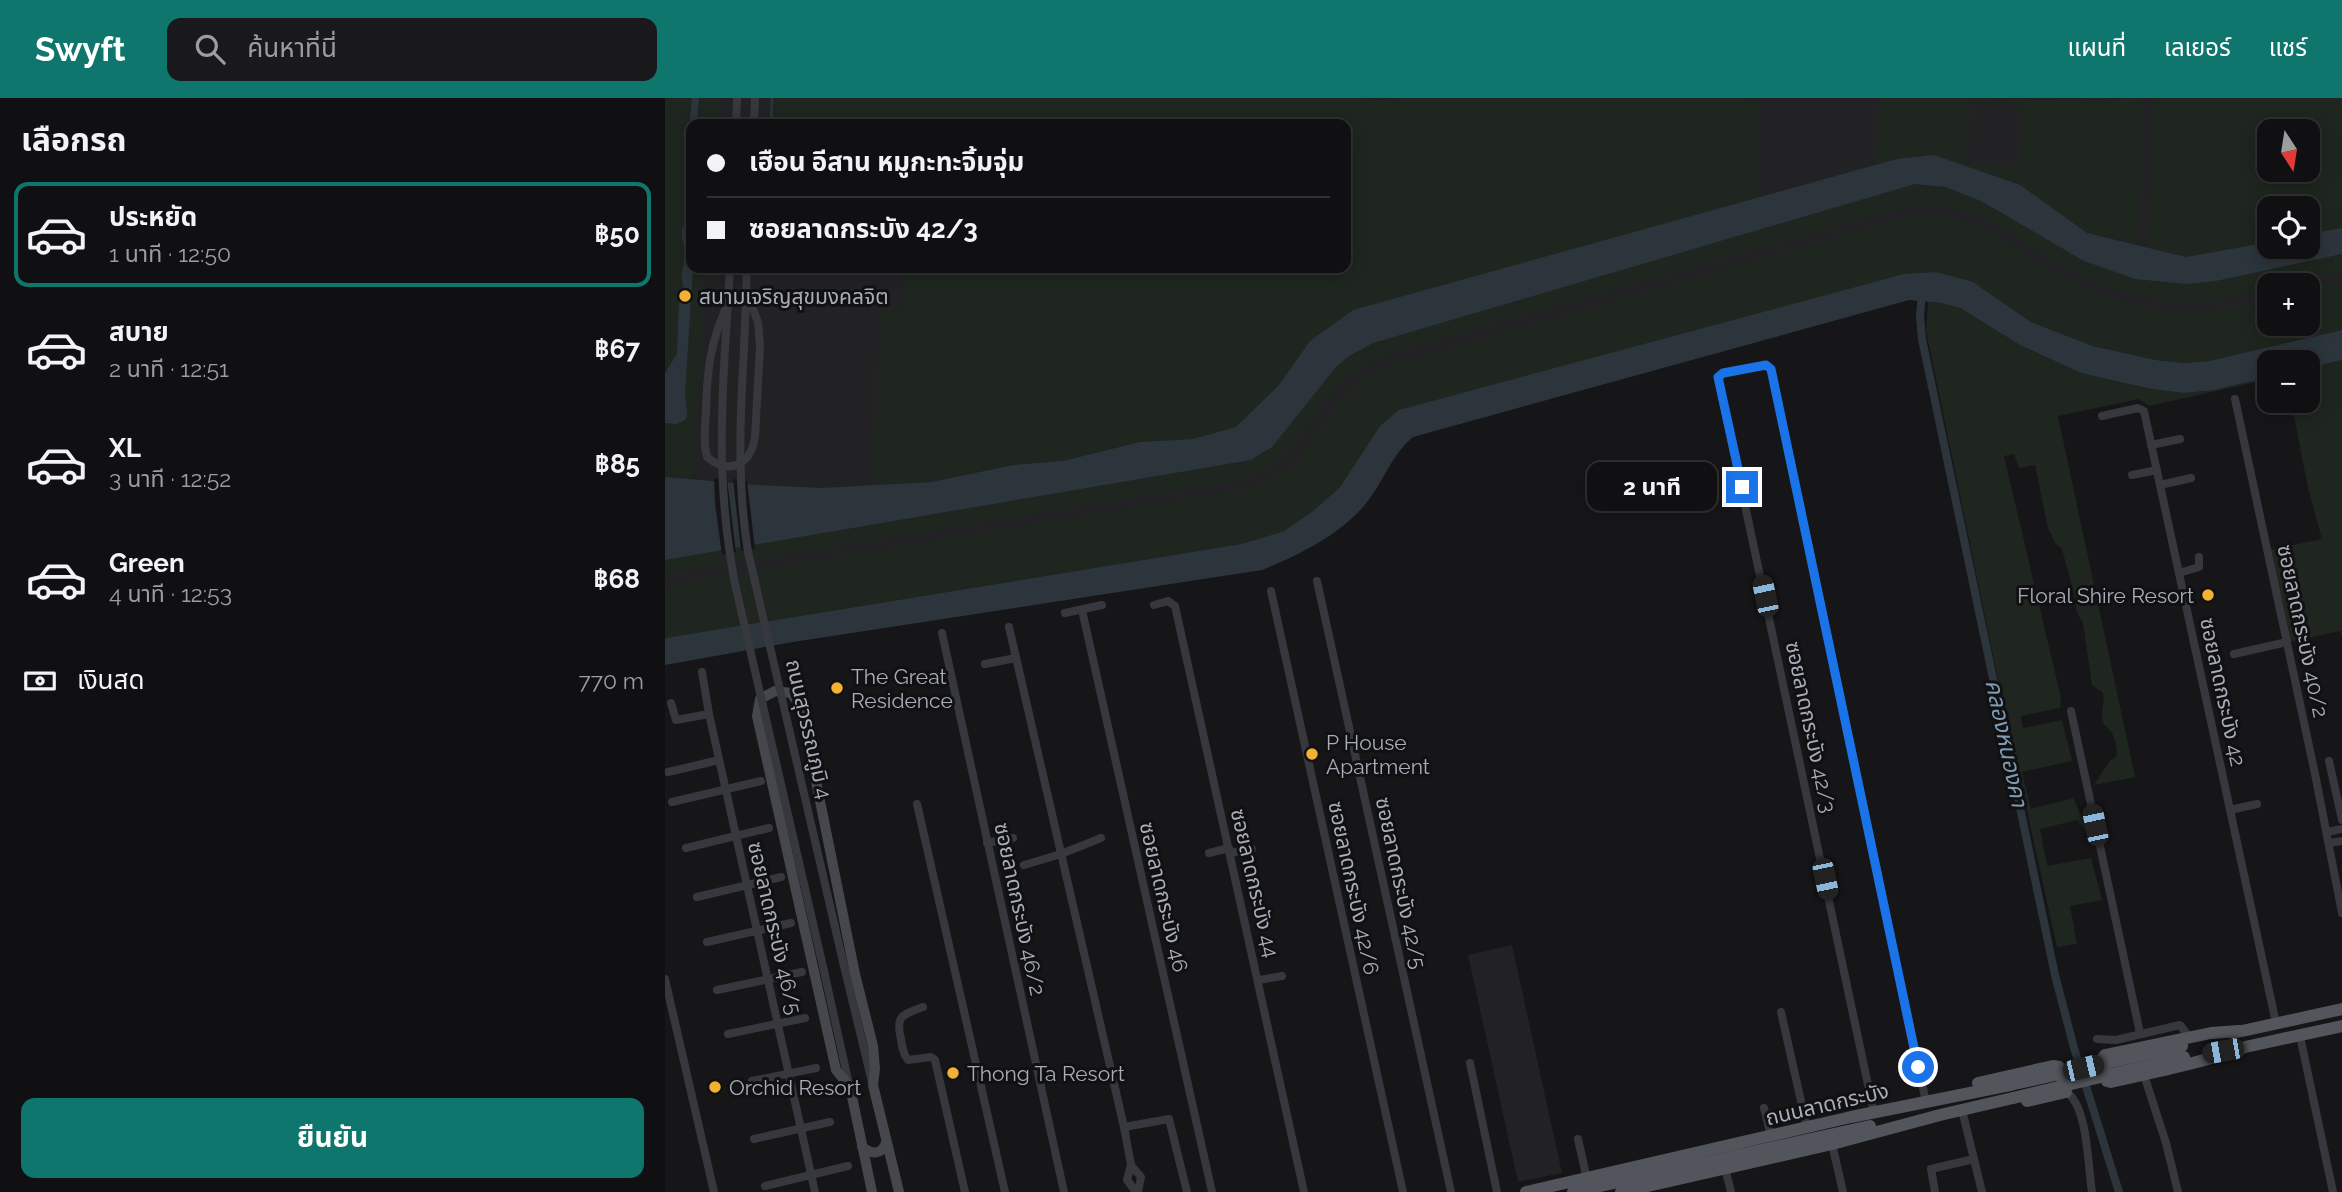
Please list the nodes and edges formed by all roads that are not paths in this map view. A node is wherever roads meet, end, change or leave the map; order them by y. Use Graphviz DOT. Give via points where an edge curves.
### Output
graph roads {
  1 [pos="737,98"];
  2 [pos="755,98"];
  3 [pos="736,119"];
  4 [pos="754,119"];
  5 [pos="730,273"];
  6 [pos="747,273"];
  7 [pos="746,292"];
  8 [pos="729,301"];
  9 [pos="2235,399"];
  10 [pos="2102,416"];
  11 [pos="2180,439"];
  12 [pos="2151,445"];
  13 [pos="2157,470"];
  14 [pos="2132,475"];
  15 [pos="2191,478"];
  16 [pos="2160,485"];
  17 [pos="2200,557"];
  18 [pos="2179,573"];
  19 [pos="1317,581"];
  20 [pos="1271,591"];
  21 [pos="1154,605"];
  22 [pos="1101,606"];
  23 [pos="1081,610"];
  24 [pos="1065,613"];
  25 [pos="1009,627"];
  26 [pos="941,633"];
  27 [pos="2287,642"];
  28 [pos="2234,653"];
  29 [pos="1016,658"];
  30 [pos="985,664"];
  31 [pos="702,672"];
  32 [pos="671,703"];
  33 [pos="2071,711"];
  34 [pos="709,714"];
  35 [pos="719,760"];
  36 [pos="2329,761"];
  37 [pos="669,772"];
  38 [pos="761,781"];
  39 [pos="726,789"];
  40 [pos="672,802"];
  41 [pos="917,804"];
  42 [pos="2257,804"];
  43 [pos="2230,810"];
  44 [pos="2342,820"];
  45 [pos="769,828"];
  46 [pos="2342,829"];
  47 [pos="2327,832"];
  48 [pos="736,836"];
  49 [pos="1013,838"];
  50 [pos="1101,838"];
  51 [pos="2342,841"];
  52 [pos="987,843"];
  53 [pos="2329,843"];
  54 [pos="686,848"];
  55 [pos="1251,849"];
  56 [pos="1230,851"];
  57 [pos="1209,853"];
  58 [pos="1061,854"];
  59 [pos="1024,865"];
  60 [pos="781,877"];
  61 [pos="748,885"];
  62 [pos="697,897"];
  63 [pos="2342,913"];
  64 [pos="791,923"];
  65 [pos="758,930"];
  66 [pos="707,942"];
  67 [pos="802,972"];
  68 [pos="1282,976"];
  69 [pos="665,979"];
  70 [pos="769,979"];
  71 [pos="1259,980"];
  72 [pos="717,990"];
  73 [pos="923,1007"];
  74 [pos="2342,1009"];
  75 [pos="1781,1012"];
  76 [pos="805,1018"];
  77 [pos="779,1023"];
  78 [pos="2276,1023"];
  79 [pos="2342,1026"];
  80 [pos="2140,1033"];
  81 [pos="728,1034"];
  82 [pos="2300,1036"];
  83 [pos="2097,1039"];
  84 [pos="2185,1047"];
  85 [pos="2243,1048"];
  86 [pos="1470,1063"];
  87 [pos="816,1068"];
  88 [pos="789,1073"];
  89 [pos="2144,1075"];
  90 [pos="751,1081"];
  91 [pos="873,1085"];
  92 [pos="850,1087"];
  93 [pos="2066,1092"];
  94 [pos="1958,1096"];
  95 [pos="1926,1102"];
  96 [pos="1764,1108"];
  97 [pos="1965,1109"];
  98 [pos="1874,1113"];
  99 [pos="1940,1115"];
  100 [pos="829,1122"];
  101 [pos="801,1128"];
  102 [pos="1123,1128"];
  103 [pos="1807,1128"];
  104 [pos="1771,1136"];
  105 [pos="754,1139"];
  106 [pos="1578,1139"];
  107 [pos="886,1143"];
  108 [pos="1832,1144"];
  109 [pos="862,1147"];
  110 [pos="1974,1159"];
  111 [pos="1131,1165"];
  112 [pos="848,1167"];
  113 [pos="1725,1168"];
  114 [pos="811,1174"];
  115 [pos="1587,1179"];
  116 [pos="765,1186"];
  117 [pos="1572,1187"];
  118 [pos="714,1192"];
  119 [pos="815,1192"];
  120 [pos="871,1192"];
  121 [pos="899,1192"];
  122 [pos="965,1192"];
  123 [pos="1005,1192"];
  124 [pos="1064,1192"];
  125 [pos="1137,1192"];
  126 [pos="1187,1192"];
  127 [pos="1212,1192"];
  128 [pos="1304,1192"];
  129 [pos="1403,1192"];
  130 [pos="1451,1192"];
  131 [pos="1497,1192"];
  132 [pos="1526,1192"];
  133 [pos="1550,1192"];
  134 [pos="1621,1192"];
  135 [pos="1731,1192"];
  136 [pos="1843,1192"];
  137 [pos="1935,1192"];
  138 [pos="1982,1192"];
  139 [pos="2092,1192"];
  140 [pos="2178,1192"];
  141 [pos="2333,1192"];
  1 -- 3 [label="street"];
  2 -- 4 [label="street"];
  5 -- 8 [label="street, ถนนสุวรรณภูมิ 4"];
  6 -- 7 [label="street, ถนนสุวรรณภูมิ 4"];
  7 -- 8 [label="street" via="758,321 760,346 755,437 749,457 726,466 707,457 705,425 710,355"];
  7 -- 91 [label="street, ถนนสุวรรณภูมิ 4, bridge" via="739,465 748,552"];
  8 -- 92 [label="street, ถนนสุวรรณภูมิ 4, bridge" via="720,460 727,543"];
  9 -- 27 [label="street, ซอยลาดกระบัง 40/2"];
  10 -- 12 [label="street, ซอยลาดกระบัง 42" via="2141,408"];
  11 -- 12 [label="street"];
  12 -- 13 [label="street, ซอยลาดกระบัง 42"];
  13 -- 14 [label="street"];
  13 -- 16 [label="street, ซอยลาดกระบัง 42"];
  15 -- 16 [label="street"];
  16 -- 18 [label="street, ซอยลาดกระบัง 42"];
  17 -- 18 [label="street" via="2199,567"];
  18 -- 43 [label="street, ซอยลาดกระบัง 42"];
  19 -- 130 [label="street, ซอยลาดกระบัง 42/5"];
  20 -- 129 [label="street, ซอยลาดกระบัง 42/6"];
  21 -- 56 [label="street, ซอยลาดกระบัง 44" via="1168,601 1175,606"];
  22 -- 23 [label="street"];
  23 -- 24 [label="street"];
  23 -- 127 [label="street, ซอยลาดกระบัง 46"];
  25 -- 29 [label="street"];
  26 -- 52 [label="street, ซอยลาดกระบัง 46/2"];
  27 -- 28 [label="street"];
  27 -- 47 [label="street, ซอยลาดกระบัง 40/2"];
  29 -- 30 [label="street"];
  29 -- 58 [label="street"];
  31 -- 34 [label="street, ซอยลาดกระบัง 46/5"];
  32 -- 34 [label="street" via="676,720"];
  33 -- 80 [label="street"];
  34 -- 35 [label="street, ซอยลาดกระบัง 46/5"];
  35 -- 37 [label="street"];
  35 -- 39 [label="street, ซอยลาดกระบัง 46/5"];
  36 -- 44 [label="street"];
  38 -- 39 [label="street"];
  39 -- 40 [label="street"];
  39 -- 48 [label="street, ซอยลาดกระบัง 46/5"];
  41 -- 123 [label="street"];
  42 -- 43 [label="street"];
  43 -- 78 [label="street, ซอยลาดกระบัง 42"];
  45 -- 48 [label="street"];
  46 -- 47 [label="street"];
  47 -- 53 [label="street, ซอยลาดกระบัง 40/2"];
  48 -- 54 [label="street"];
  48 -- 61 [label="street, ซอยลาดกระบัง 46/5"];
  49 -- 52 [label="street"];
  50 -- 58 [label="street"];
  51 -- 53 [label="street"];
  52 -- 124 [label="street, ซอยลาดกระบัง 46/2"];
  53 -- 63 [label="street, ซอยลาดกระบัง 40/2"];
  55 -- 56 [label="street"];
  56 -- 57 [label="street"];
  56 -- 71 [label="street, ซอยลาดกระบัง 44"];
  58 -- 59 [label="street"];
  58 -- 102 [label="street"];
  60 -- 61 [label="street"];
  61 -- 62 [label="street"];
  61 -- 65 [label="street, ซอยลาดกระบัง 46/5"];
  64 -- 65 [label="street"];
  65 -- 66 [label="street"];
  65 -- 70 [label="street, ซอยลาดกระบัง 46/5"];
  67 -- 70 [label="street"];
  68 -- 71 [label="street"];
  69 -- 118 [label="street"];
  70 -- 72 [label="street"];
  70 -- 77 [label="street, ซอยลาดกระบัง 46/5"];
  71 -- 128 [label="street, ซอยลาดกระบัง 44"];
  73 -- 122 [label="street" via="899,1020 904,1056 935,1060"];
  74 -- 78 [label="main road, ถนนลาดกระบัง"];
  75 -- 103 [label="street"];
  76 -- 77 [label="street"];
  77 -- 81 [label="street"];
  77 -- 88 [label="street, ซอยลาดกระบัง 46/5"];
  78 -- 84 [label="main road, ถนนลาดกระบัง"];
  79 -- 82 [label="main road, ถนนลาดกระบัง"];
  80 -- 83 [label="street" via="2116,1040"];
  80 -- 84 [label="street" via="2180,1025"];
  82 -- 85 [label="main road, ถนนลาดกระบัง"];
  82 -- 141 [label="street"];
  84 -- 85 [label="main road, ถนนลาดกระบัง"];
  84 -- 89 [label="main road" via="2102,1057 2109,1082"];
  84 -- 94 [label="main road, ถนนลาดกระบัง, bridge"];
  84 -- 97 [label="main road, ถนนลาดกระบัง, bridge"];
  85 -- 89 [label="main road"];
  86 -- 131 [label="street"];
  87 -- 88 [label="street"];
  88 -- 90 [label="street"];
  88 -- 101 [label="street, ซอยลาดกระบัง 46/5"];
  89 -- 140 [label="street"];
  91 -- 92 [label="street" via="873,1046 801,707 791,693 775,691 761,699 757,716 836,1070"];
  91 -- 107 [label="street, ถนนสุวรรณภูมิ 4"];
  92 -- 109 [label="street, ถนนสุวรรณภูมิ 4"];
  93 -- 94 [label="main road" via="2057,1066 1972,1084"];
  93 -- 97 [label="main road" via="1993,1109"];
  93 -- 139 [label="street" via="2073,1097 2088,1142"];
  94 -- 95 [label="main road, ถนนลาดกระบัง"];
  95 -- 98 [label="main road, ถนนลาดกระบัง"];
  95 -- 98 [label="street, ซอยลาดกระบัง 42/3" via="1771,369 1766,365 1723,373 1718,377"];
  96 -- 104 [label="street"];
  97 -- 99 [label="main road, ถนนลาดกระบัง"];
  97 -- 110 [label="street"];
  98 -- 103 [label="main road, ถนนลาดกระบัง"];
  99 -- 108 [label="main road, ถนนลาดกระบัง"];
  99 -- 117 [label="main road"];
  100 -- 101 [label="street"];
  101 -- 105 [label="street"];
  101 -- 114 [label="street, ซอยลาดกระบัง 46/5"];
  102 -- 111 [label="street"];
  102 -- 126 [label="street" via="1169,1119"];
  103 -- 104 [label="main road, ถนนลาดกระบัง"];
  104 -- 115 [label="main road, ถนนลาดกระบัง"];
  106 -- 115 [label="street"];
  107 -- 109 [label="street" via="875,1153"];
  107 -- 121 [label="street, ถนนสุวรรณภูมิ 4"];
  108 -- 113 [label="main road, ถนนลาดกระบัง"];
  108 -- 136 [label="street"];
  109 -- 120 [label="street, ถนนสุวรรณภูมิ 4"];
  110 -- 137 [label="street" via="1931,1169"];
  110 -- 138 [label="street"];
  111 -- 125 [label="street" via="1141,1177"];
  111 -- 125 [label="street" via="1127,1180"];
  112 -- 114 [label="street"];
  113 -- 134 [label="main road, ถนนลาดกระบัง"];
  113 -- 135 [label="street"];
  114 -- 116 [label="street"];
  114 -- 119 [label="street, ซอยลาดกระบัง 46/5"];
  115 -- 117 [label="main road, ถนนลาดกระบัง"];
  117 -- 132 [label="main road, ถนนลาดกระบัง"];
  117 -- 133 [label="main road"];
}
